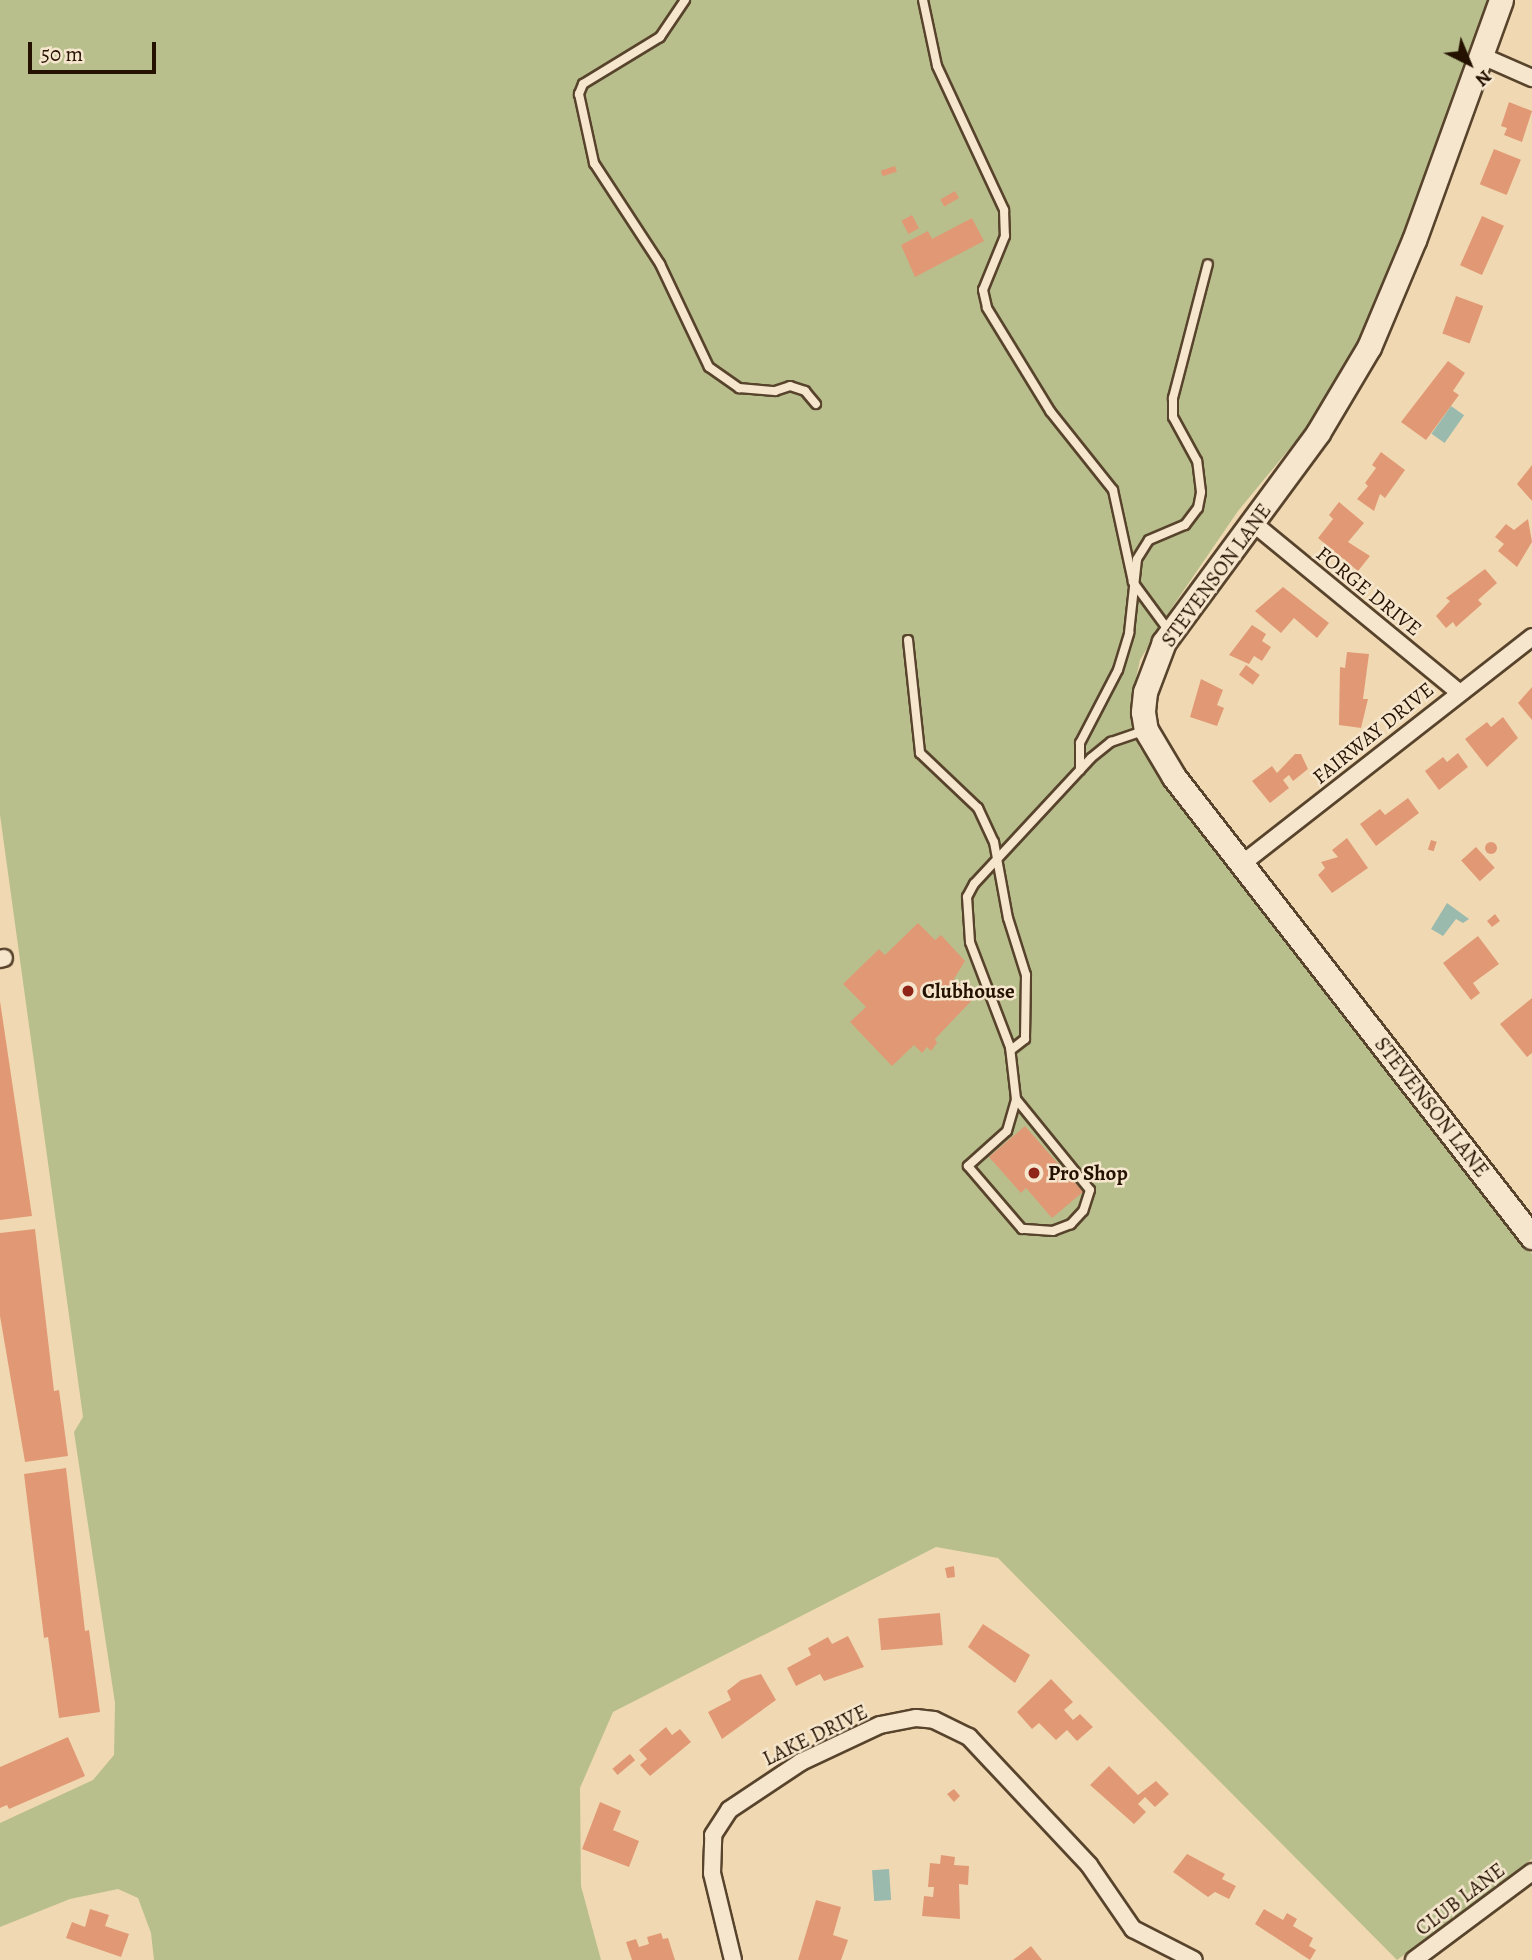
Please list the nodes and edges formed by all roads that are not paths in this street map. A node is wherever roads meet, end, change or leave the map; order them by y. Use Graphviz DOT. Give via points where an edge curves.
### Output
graph roads {
  1 [pos="685,0"];
  2 [pos="923,0"];
  3 [pos="1501,0"];
  4 [pos="1482,56"];
  5 [pos="1532,78"];
  6 [pos="1208,264"];
  7 [pos="817,404"];
  8 [pos="1253,523"];
  9 [pos="1133,582"];
  10 [pos="1171,634"];
  11 [pos="1532,637"];
  12 [pos="908,639"];
  13 [pos="1458,692"];
  14 [pos="1146,730"];
  15 [pos="1080,770"];
  16 [pos="995,861"];
  17 [pos="1243,863"];
  18 [pos="1011,1050"];
  19 [pos="1016,1100"];
  20 [pos="1532,1237"];
  21 [pos="1532,1872"];
  22 [pos="733,1960"];
  23 [pos="1194,1960"];
  24 [pos="1414,1960"];
  1 -- 7 [label="lane" via="660,37 583,84 579,94 594,163 660,264 709,367 739,388 775,391 790,386 805,391"];
  2 -- 9 [label="lane" via="937,66 1004,210 1005,236 984,298 1051,411 1113,490"];
  3 -- 4 [label="street, STEVENSON LANE"];
  4 -- 5 [label="street"];
  4 -- 8 [label="street, STEVENSON LANE" via="1370,347 1324,424"];
  6 -- 9 [label="lane" via="1173,398 1173,417 1198,461 1202,492 1198,508 1185,526 1149,540 1137,559"];
  8 -- 10 [label="street, STEVENSON LANE"];
  8 -- 13 [label="street, FORGE DRIVE"];
  9 -- 10 [label="lane"];
  9 -- 15 [label="lane" via="1129,633 1118,670 1080,743"];
  10 -- 14 [label="street, STEVENSON LANE" via="1144,692"];
  11 -- 13 [label="street, FAIRWAY DRIVE"];
  12 -- 16 [label="lane" via="920,753 978,808 993,842"];
  13 -- 17 [label="street, FAIRWAY DRIVE"];
  14 -- 15 [label="lane" via="1111,742"];
  14 -- 17 [label="street, STEVENSON LANE" via="1174,776"];
  15 -- 16 [label="lane"];
  16 -- 18 [label="lane" via="1027,975 1025,1038"];
  16 -- 18 [label="lane" via="974,884 966,914 971,942"];
  17 -- 20 [label="street, STEVENSON LANE"];
  18 -- 19 [label="lane"];
  19 -- 19 [label="lane" via="1007,1131 968,1166 1022,1229 1053,1231 1071,1224 1083,1211 1090,1190"];
  21 -- 24 [label="street, CLUB LANE"];
  22 -- 23 [label="street, LAKE DRIVE" via="712,1861 713,1835 729,1810 801,1762 880,1725 916,1718 934,1720 969,1737 1089,1865 1133,1929"];
}
